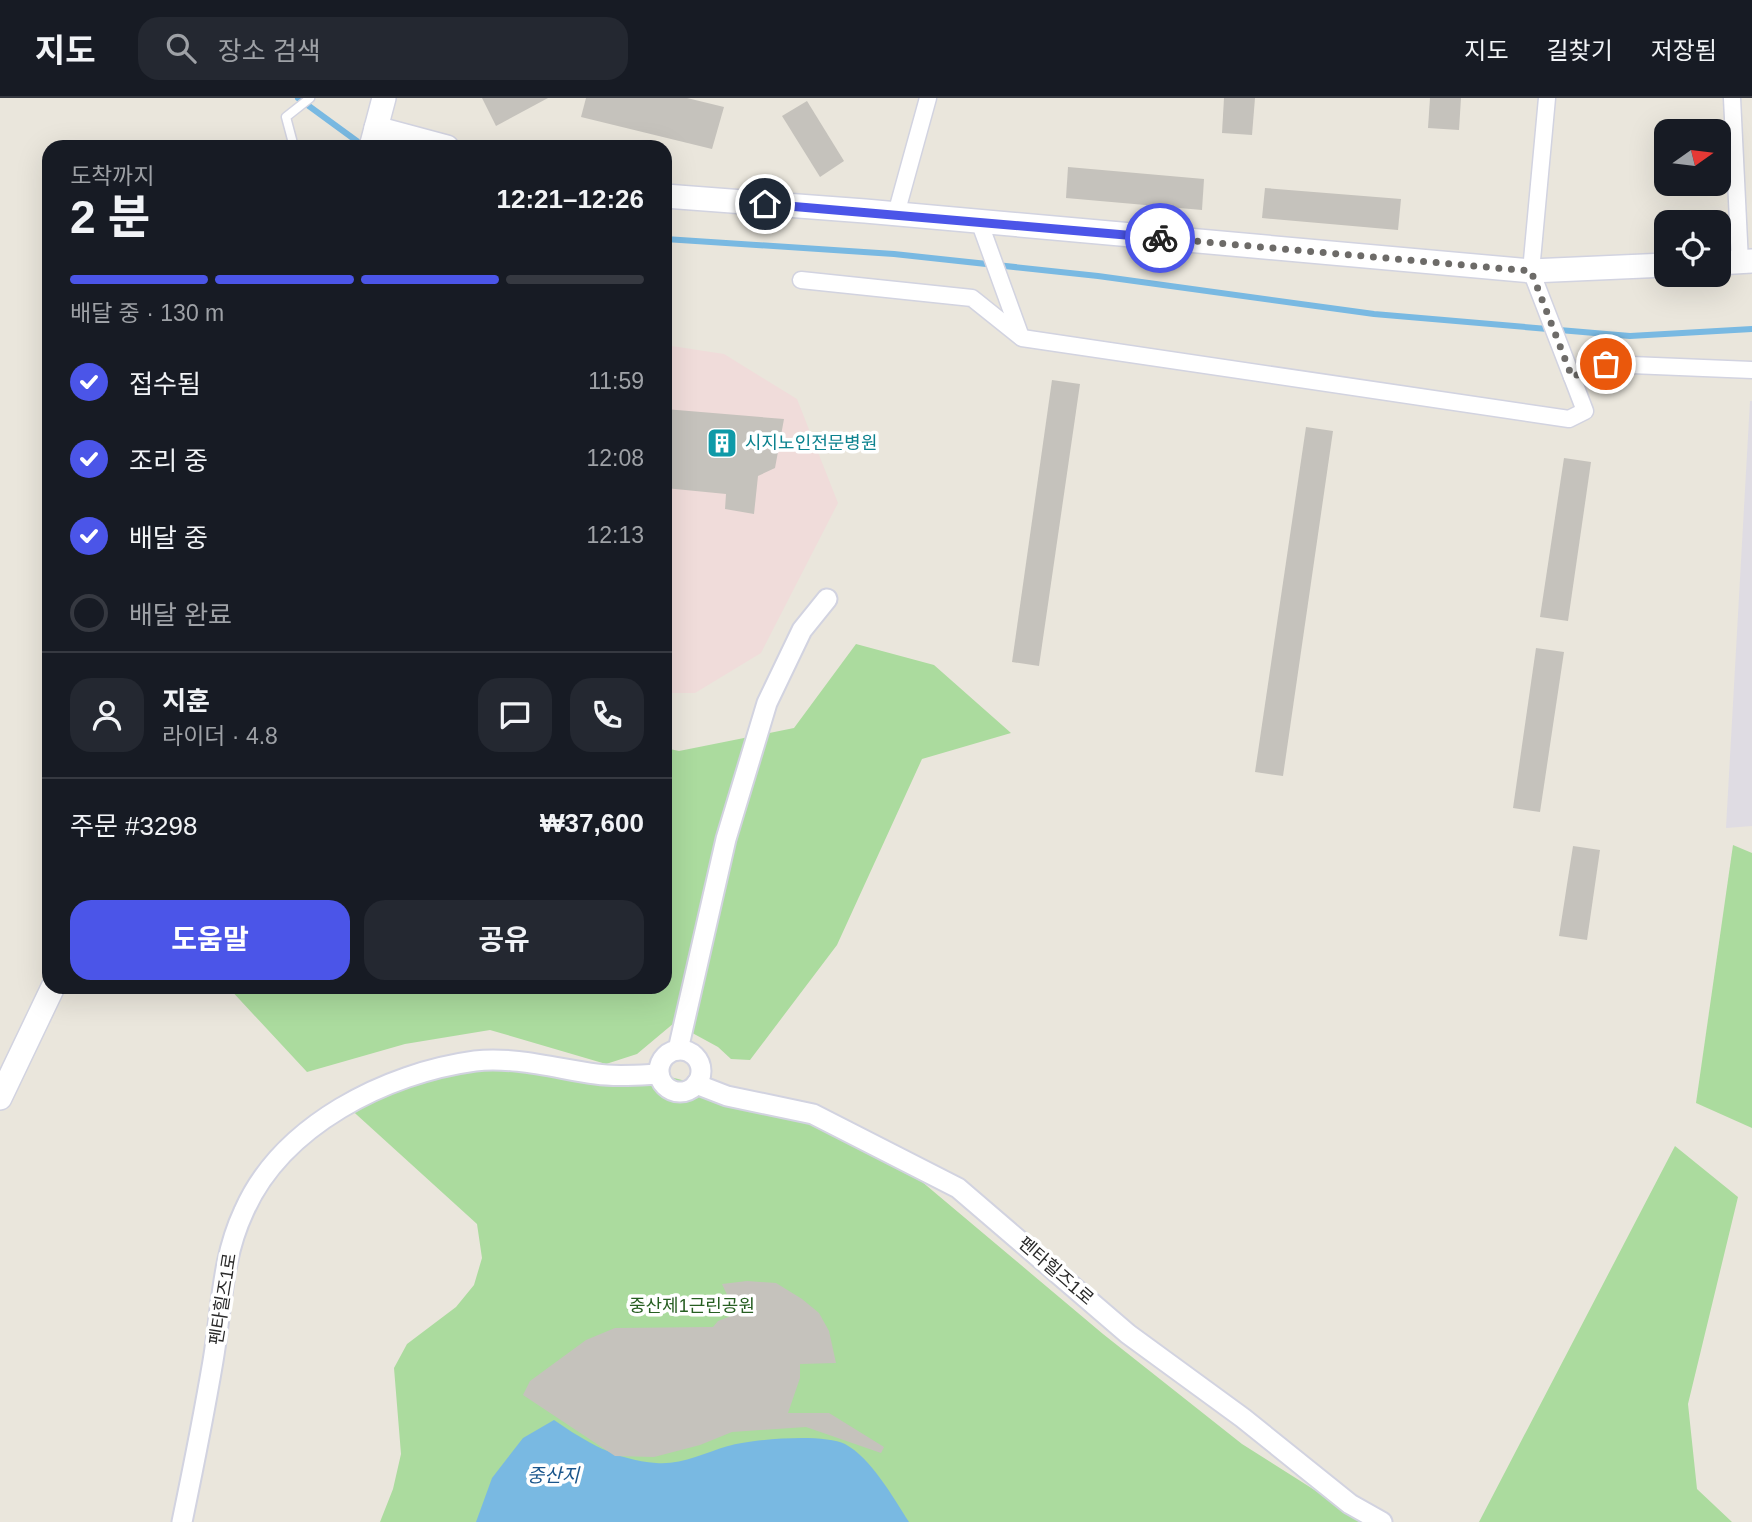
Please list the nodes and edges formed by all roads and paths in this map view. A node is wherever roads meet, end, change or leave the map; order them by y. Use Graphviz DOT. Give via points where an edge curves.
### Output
graph roads {
  1 [pos="310,98"];
  2 [pos="384,98"];
  3 [pos="928,98"];
  4 [pos="1547,98"];
  5 [pos="1732,98"];
  6 [pos="374,137"];
  7 [pos="292,140"];
  8 [pos="396,140"];
  9 [pos="672,197"];
  10 [pos="896,214"];
  11 [pos="979,221"];
  12 [pos="1737,262"];
  13 [pos="1654,266"];
  14 [pos="1531,271"];
  15 [pos="801,280"];
  16 [pos="1021,338"];
  17 [pos="1752,370"];
  18 [pos="1572,377"];
  19 [pos="827,599"];
  20 [pos="50,994"];
  21 [pos="678,1050"];
  22 [pos="659,1074"];
  23 [pos="696,1084"];
  24 [pos="0,1098"];
  25 [pos="182,1522"];
  26 [pos="1381,1522"];
  1 -- 7 [label="lane" via="286,117"];
  2 -- 6 [label="main road"];
  3 -- 10 [label="street"];
  4 -- 14 [label="street"];
  5 -- 12 [label="street"];
  6 -- 8 [label="main road"];
  9 -- 10 [label="main road"];
  10 -- 11 [label="main road"];
  11 -- 14 [label="main road"];
  11 -- 16 [label="street"];
  13 -- 14 [label="main road"];
  14 -- 18 [label="street"];
  15 -- 16 [label="street" via="972,298"];
  16 -- 18 [label="street" via="1569,419 1585,411"];
  17 -- 18 [label="street" via="1606,364"];
  19 -- 21 [label="street" via="802,630 767,703 726,839"];
  20 -- 24 [label="main road"];
  21 -- 22 [label="street" via="666,1056"];
  21 -- 23 [label="street" via="696,1059 701,1072"];
  22 -- 23 [label="street" via="671,1090 684,1091"];
  22 -- 25 [label="street, 펜타힐즈1로" via="600,1075 477,1061 410,1075 355,1098 299,1138 251,1199 230,1249"];
  23 -- 26 [label="street, 펜타힐즈1로" via="727,1096 813,1114 958,1188 1128,1334 1350,1504"];
}
